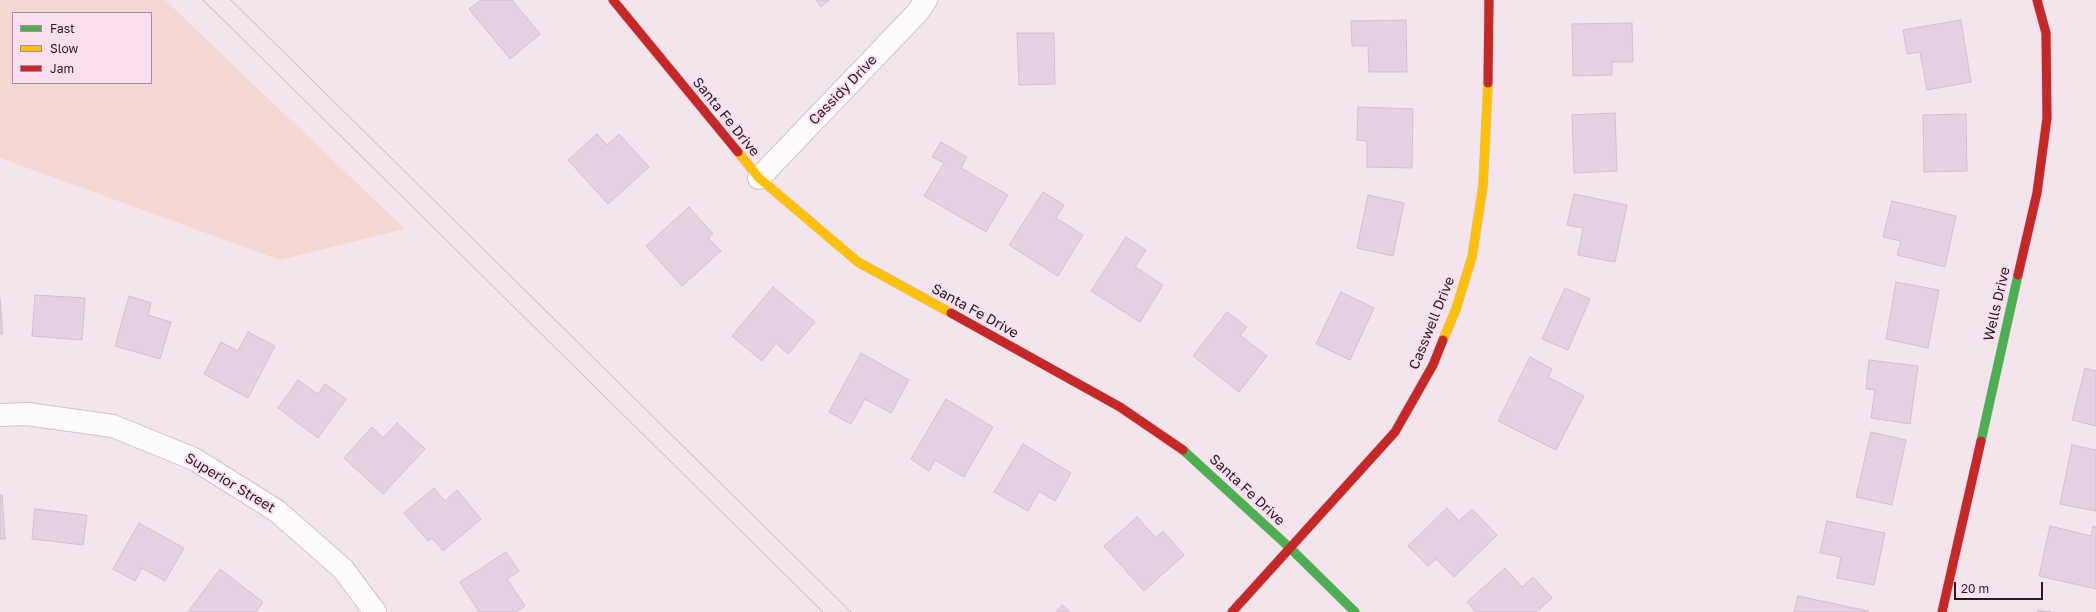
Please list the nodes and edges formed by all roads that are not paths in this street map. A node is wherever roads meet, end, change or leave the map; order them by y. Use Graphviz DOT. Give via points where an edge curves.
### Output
graph roads {
  1 [pos="613,0"];
  2 [pos="926,0"];
  3 [pos="1488,0"];
  4 [pos="2037,0"];
  5 [pos="759,178"];
  6 [pos="0,415"];
  7 [pos="1290,548"];
  8 [pos="375,612"];
  9 [pos="1232,612"];
  10 [pos="1356,612"];
  11 [pos="1942,612"];
  1 -- 5 [label="street, Santa Fe Drive"];
  2 -- 5 [label="street, Cassidy Drive" via="917,13"];
  3 -- 7 [label="street, Casswell Drive" via="1488,90 1483,186 1472,257 1456,309 1433,365 1395,432"];
  4 -- 11 [label="street, Wells Drive" via="2046,33 2047,118 2037,193"];
  5 -- 7 [label="street, Santa Fe Drive" via="858,262 1120,407 1151,428 1188,454"];
  6 -- 8 [label="street, Superior Street" via="27,414 113,426 194,459 277,511 343,569"];
  7 -- 9 [label="street, Casswell Drive"];
  7 -- 10 [label="street, Santa Fe Drive"];
}
